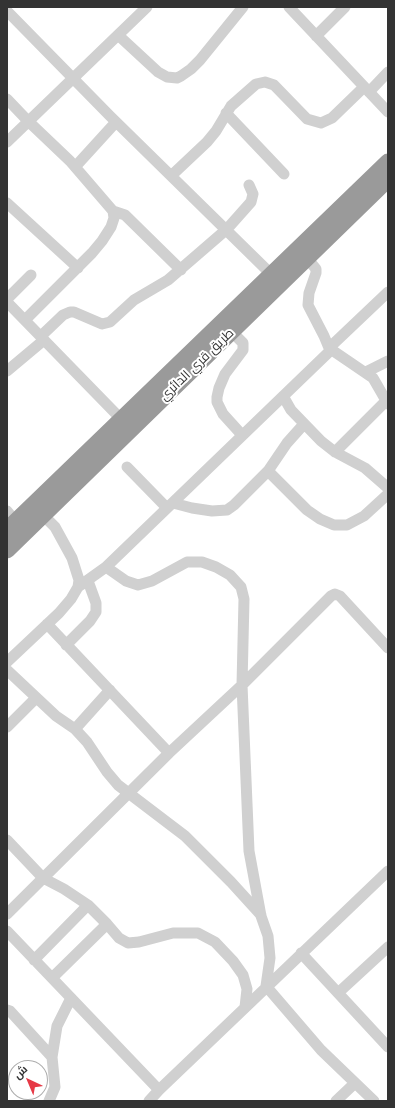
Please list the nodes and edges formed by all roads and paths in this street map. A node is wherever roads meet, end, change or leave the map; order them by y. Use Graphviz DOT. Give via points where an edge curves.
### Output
graph roads {
  1 [pos="243,7"];
  2 [pos="289,7"];
  3 [pos="345,7"];
  4 [pos="142,9"];
  5 [pos="7,11"];
  6 [pos="118,35"];
  7 [pos="316,36"];
  8 [pos="388,72"];
  9 [pos="73,78"];
  10 [pos="367,90"];
  11 [pos="7,98"];
  12 [pos="388,112"];
  13 [pos="226,113"];
  14 [pos="28,121"];
  15 [pos="116,122"];
  16 [pos="7,142"];
  17 [pos="388,162"];
  18 [pos="75,167"];
  19 [pos="284,174"];
  20 [pos="172,175"];
  21 [pos="388,179"];
  22 [pos="249,185"];
  23 [pos="7,203"];
  24 [pos="113,211"];
  25 [pos="226,230"];
  26 [pos="307,258"];
  27 [pos="78,268"];
  28 [pos="181,270"];
  29 [pos="31,275"];
  30 [pos="272,275"];
  31 [pos="388,292"];
  32 [pos="7,300"];
  33 [pos="25,320"];
  34 [pos="232,332"];
  35 [pos="42,338"];
  36 [pos="330,349"];
  37 [pos="388,361"];
  38 [pos="388,367"];
  39 [pos="370,370"];
  40 [pos="7,371"];
  41 [pos="283,396"];
  42 [pos="387,402"];
  43 [pos="122,420"];
  44 [pos="304,424"];
  45 [pos="242,435"];
  46 [pos="335,452"];
  47 [pos="127,467"];
  48 [pos="268,471"];
  49 [pos="388,488"];
  50 [pos="388,494"];
  51 [pos="170,505"];
  52 [pos="43,515"];
  53 [pos="10,521"];
  54 [pos="7,550"];
  55 [pos="106,567"];
  56 [pos="83,584"];
  57 [pos="47,624"];
  58 [pos="66,644"];
  59 [pos="388,648"];
  60 [pos="7,662"];
  61 [pos="7,670"];
  62 [pos="242,685"];
  63 [pos="110,690"];
  64 [pos="36,698"];
  65 [pos="7,727"];
  66 [pos="75,729"];
  67 [pos="169,753"];
  68 [pos="128,794"];
  69 [pos="8,844"];
  70 [pos="388,871"];
  71 [pos="43,878"];
  72 [pos="88,906"];
  73 [pos="7,914"];
  74 [pos="261,916"];
  75 [pos="107,924"];
  76 [pos="7,932"];
  77 [pos="388,947"];
  78 [pos="301,953"];
  79 [pos="34,960"];
  80 [pos="52,978"];
  81 [pos="266,986"];
  82 [pos="338,993"];
  83 [pos="70,998"];
  84 [pos="245,1007"];
  85 [pos="7,1010"];
  86 [pos="388,1048"];
  87 [pos="52,1057"];
  88 [pos="355,1083"];
  89 [pos="159,1090"];
  90 [pos="49,1101"];
  91 [pos="149,1101"];
  92 [pos="336,1101"];
  93 [pos="374,1101"];
  1 -- 6 [label="street" via="200,60 177,78 167,77 158,72"];
  2 -- 7 [label="street"];
  3 -- 7 [label="street"];
  4 -- 6 [label="street"];
  5 -- 9 [label="street"];
  6 -- 9 [label="street"];
  7 -- 10 [label="street"];
  8 -- 10 [label="street"];
  9 -- 14 [label="street"];
  9 -- 15 [label="street"];
  10 -- 12 [label="street"];
  10 -- 13 [label="street" via="332,118 321,123 308,119 274,85 265,82 252,87"];
  11 -- 14 [label="street"];
  13 -- 19 [label="street"];
  13 -- 20 [label="street" via="207,142"];
  14 -- 16 [label="street"];
  14 -- 18 [label="street"];
  15 -- 18 [label="street"];
  15 -- 20 [label="street"];
  17 -- 30 [label="highway, طريق قري الدائري"];
  18 -- 24 [label="street"];
  20 -- 25 [label="street"];
  21 -- 26 [label="highway, طريق قري الدائري"];
  22 -- 25 [label="street" via="253,194 251,202"];
  23 -- 27 [label="street"];
  24 -- 27 [label="street" via="112,227"];
  24 -- 28 [label="street" via="125,215"];
  25 -- 28 [label="street"];
  25 -- 30 [label="street"];
  26 -- 34 [label="highway, طريق قري الدائري"];
  26 -- 36 [label="street" via="316,269 308,305"];
  27 -- 33 [label="street"];
  28 -- 35 [label="street" via="134,300 110,322 102,324 70,312 62,315"];
  29 -- 32 [label="street"];
  30 -- 43 [label="highway, طريق قري الدائري"];
  31 -- 36 [label="street"];
  32 -- 33 [label="street"];
  33 -- 35 [label="street"];
  34 -- 45 [label="street" via="242,343 244,350 225,374 217,402 223,414"];
  34 -- 52 [label="highway, طريق قري الدائري"];
  35 -- 40 [label="street"];
  35 -- 43 [label="street"];
  36 -- 39 [label="street"];
  36 -- 41 [label="street"];
  37 -- 39 [label="street"];
  38 -- 39 [label="street"];
  39 -- 42 [label="street"];
  41 -- 44 [label="street"];
  41 -- 45 [label="street"];
  42 -- 46 [label="street"];
  43 -- 53 [label="highway, طريق قري الدائري"];
  44 -- 46 [label="street"];
  44 -- 48 [label="street"];
  45 -- 51 [label="street"];
  46 -- 49 [label="street" via="365,468"];
  47 -- 51 [label="street"];
  48 -- 50 [label="street" via="307,510 334,525 347,525 364,516"];
  48 -- 51 [label="street" via="227,510 212,511"];
  51 -- 55 [label="street"];
  52 -- 54 [label="highway, طريق قري الدائري"];
  52 -- 56 [label="street" via="55,527"];
  55 -- 56 [label="street"];
  55 -- 62 [label="street" via="126,581 138,584 152,581 187,562 202,562 230,575 241,587 244,598"];
  56 -- 57 [label="street"];
  56 -- 58 [label="street" via="96,603 96,612"];
  57 -- 58 [label="street"];
  57 -- 60 [label="street"];
  58 -- 63 [label="street"];
  59 -- 62 [label="street" via="336,594 331,596"];
  61 -- 64 [label="street"];
  62 -- 67 [label="street"];
  62 -- 74 [label="street" via="249,851"];
  63 -- 66 [label="street"];
  63 -- 67 [label="street"];
  64 -- 65 [label="street"];
  64 -- 66 [label="street"];
  66 -- 68 [label="street" via="87,742 106,772"];
  67 -- 68 [label="street"];
  68 -- 71 [label="street"];
  68 -- 74 [label="street" via="185,836"];
  69 -- 71 [label="street"];
  70 -- 78 [label="street"];
  71 -- 72 [label="street"];
  71 -- 73 [label="street"];
  72 -- 75 [label="street"];
  72 -- 79 [label="street"];
  74 -- 81 [label="street" via="268,936 270,958"];
  75 -- 80 [label="street"];
  75 -- 84 [label="street" via="128,944 173,933 198,932 215,942 234,961 243,975 247,989"];
  76 -- 79 [label="street"];
  77 -- 82 [label="street"];
  78 -- 81 [label="street"];
  78 -- 82 [label="street"];
  79 -- 80 [label="street"];
  80 -- 83 [label="street"];
  81 -- 84 [label="street"];
  81 -- 88 [label="street" via="321,1050"];
  82 -- 86 [label="street"];
  83 -- 87 [label="street" via="57,1026"];
  83 -- 89 [label="street"];
  84 -- 89 [label="street"];
  85 -- 87 [label="street" via="10,1010"];
  87 -- 90 [label="street" via="55,1087"];
  88 -- 92 [label="street"];
  88 -- 93 [label="street"];
  89 -- 91 [label="street"];
}
